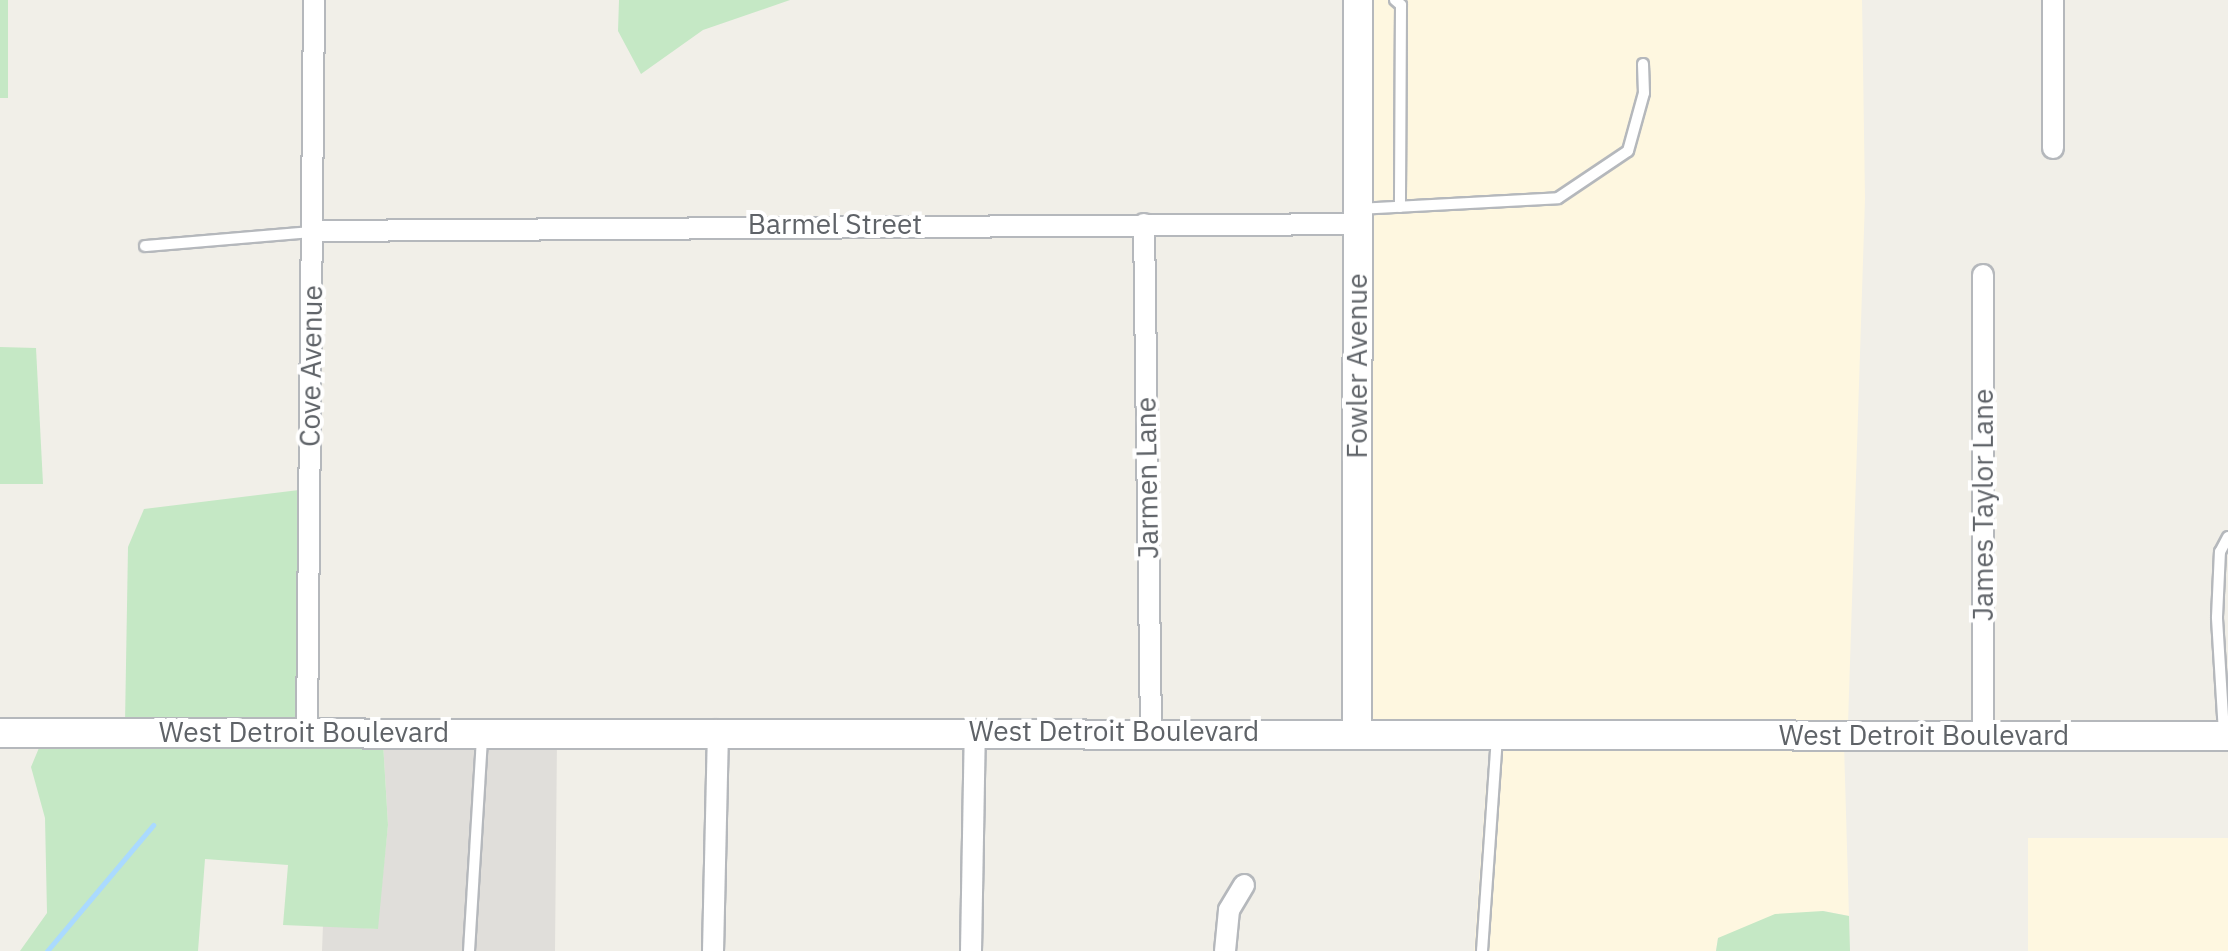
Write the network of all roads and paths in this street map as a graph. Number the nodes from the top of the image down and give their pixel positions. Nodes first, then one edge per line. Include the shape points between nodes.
1 (314, 0) edge
2 (1358, 0) edge
3 (1395, 0) edge
4 (2054, 0) edge
5 (1643, 64) dead end
6 (2053, 148) dead end
7 (1400, 207) junction
8 (1358, 217) junction
9 (1144, 224) junction
10 (312, 232) junction
11 (144, 246) dead end
12 (1983, 276) dead end
13 (2228, 537) edge
14 (718, 730) junction
15 (976, 730) junction
16 (482, 731) junction
17 (1151, 731) junction
18 (307, 732) junction
19 (1357, 732) junction
20 (0, 733) edge
21 (1496, 733) junction
22 (1983, 735) junction
23 (2226, 736) edge
24 (1244, 884) dead end
25 (470, 951) edge
26 (713, 951) edge
27 (970, 951) edge
28 (1224, 951) edge
29 (1482, 951) edge

1 - 10 street, Cove Avenue
2 - 8 street, Fowler Avenue
3 - 7 lane via 1401,5
4 - 6 street
5 - 7 lane via 1644,94 1628,151 1600,174 1558,198
7 - 8 lane
8 - 9 street, Barmel Street
8 - 19 street, Fowler Avenue
9 - 10 street, Barmel Street
9 - 17 street, Jarmen Lane
10 - 11 lane
10 - 18 street, Cove Avenue
12 - 22 street, James Taylor Lane
13 - 23 lane via 2220,552 2217,618
14 - 15 street, West Detroit Boulevard
14 - 16 street, West Detroit Boulevard
14 - 26 street
15 - 17 street, West Detroit Boulevard
15 - 27 street
16 - 18 street, West Detroit Boulevard
16 - 25 lane
17 - 19 street, West Detroit Boulevard
18 - 20 street, West Detroit Boulevard
19 - 21 street, West Detroit Boulevard
21 - 22 street, West Detroit Boulevard
21 - 29 lane
22 - 23 street, West Detroit Boulevard
24 - 28 street via 1229,910

